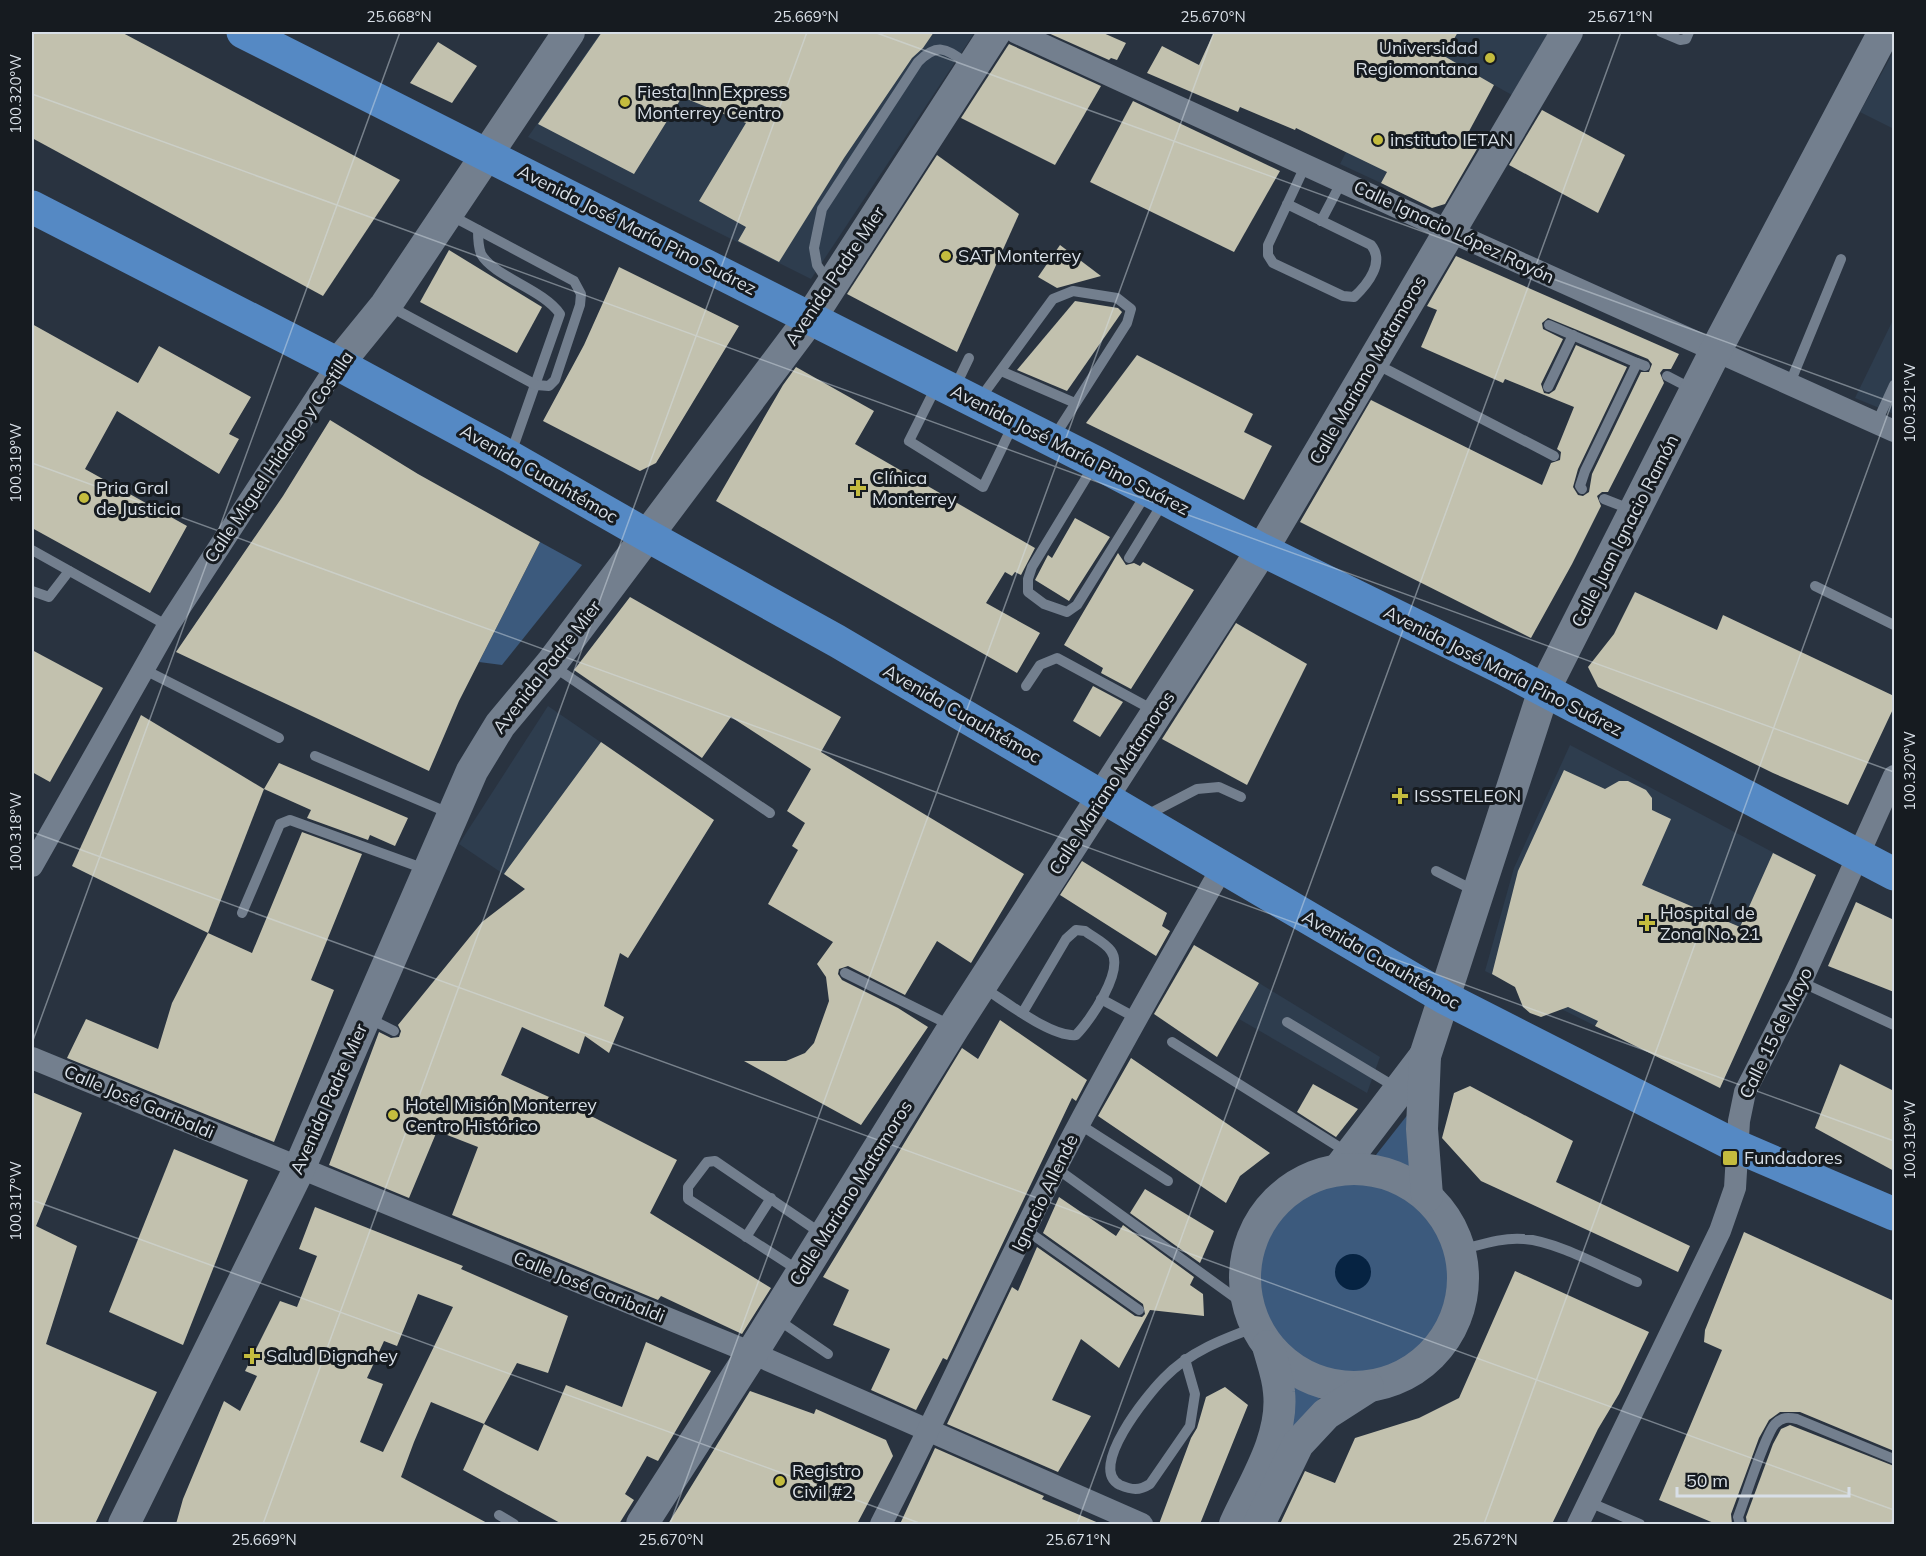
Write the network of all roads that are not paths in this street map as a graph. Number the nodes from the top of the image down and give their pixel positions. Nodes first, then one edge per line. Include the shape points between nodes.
1 (243, 32) edge
2 (569, 32) edge
3 (995, 32) edge
4 (1015, 32) edge
5 (1567, 32) edge
6 (1661, 32) edge
7 (1689, 32) edge
8 (1884, 32) edge
9 (973, 67) junction
10 (487, 153) junction
11 (1306, 164) junction
12 (1342, 181) junction
13 (1287, 204) junction
14 (32, 207) edge
15 (448, 215) junction
16 (1321, 221) junction
17 (478, 230) junction
18 (1449, 231) junction
19 (1841, 259) dead end
20 (831, 286) junction
21 (386, 304) junction
22 (811, 317) junction
23 (1549, 325) dead end
24 (1573, 335) junction
25 (1716, 351) junction
26 (969, 358) dead end
27 (1373, 362) junction
28 (338, 364) junction
29 (1001, 371) junction
30 (1667, 376) dead end
31 (1790, 383) junction
32 (536, 385) junction
33 (1894, 385) edge
34 (1548, 387) dead end
35 (1696, 391) junction
36 (957, 392) junction
37 (1076, 403) junction
38 (1015, 421) junction
39 (1886, 427) edge
40 (1052, 440) junction
41 (1554, 456) dead end
42 (510, 457) junction
43 (1095, 462) junction
44 (1573, 465) dead end
45 (1585, 471) junction
46 (1582, 489) dead end
47 (1157, 494) junction
48 (1604, 499) dead end
49 (1635, 511) junction
50 (648, 536) junction
51 (32, 550) edge
52 (1262, 550) junction
53 (1129, 558) dead end
54 (69, 571) junction
55 (1815, 586) dead end
56 (32, 591) edge
57 (1894, 625) edge
58 (168, 626) junction
59 (551, 664) junction
60 (145, 670) junction
61 (1026, 686) dead end
62 (1544, 690) junction
63 (1157, 712) junction
64 (279, 738) dead end
65 (315, 756) dead end
66 (1894, 776) edge
67 (1103, 796) junction
68 (1241, 797) dead end
69 (770, 813) dead end
70 (452, 815) junction
71 (1140, 819) junction
72 (40, 837) edge
73 (1858, 855) junction
74 (32, 866) edge
75 (1222, 868) junction
76 (429, 871) junction
77 (1436, 871) dead end
78 (1894, 874) edge
79 (1479, 893) junction
80 (242, 913) dead end
81 (845, 972) dead end
82 (1801, 982) junction
83 (981, 986) junction
84 (1445, 998) junction
85 (1101, 999) junction
86 (1023, 1012) junction
87 (365, 1017) junction
88 (1136, 1018) junction
89 (1287, 1022) dead end
90 (1894, 1025) edge
91 (954, 1027) junction
92 (394, 1031) dead end
93 (1172, 1042) dead end
94 (1425, 1056) junction
95 (32, 1058) edge
96 (1400, 1090) junction
97 (1079, 1124) junction
98 (1738, 1147) junction
99 (1345, 1162) junction
100 (1056, 1168) junction
101 (299, 1169) junction
102 (1168, 1181) dead end
103 (1427, 1196) junction
104 (771, 1198) junction
105 (1894, 1214) edge
106 (1026, 1230) junction
107 (824, 1235) junction
108 (746, 1237) junction
109 (1460, 1250) junction
110 (801, 1272) junction
111 (1637, 1282) dead end
112 (1139, 1310) dead end
113 (775, 1317) junction
114 (1257, 1326) junction
115 (752, 1353) junction
116 (828, 1354) dead end
117 (1185, 1359) junction
118 (1368, 1387) junction
119 (929, 1433) junction
120 (1894, 1459) edge
121 (1589, 1502) junction
122 (499, 1515) dead end
123 (124, 1524) edge
124 (514, 1524) edge
125 (642, 1524) edge
126 (881, 1524) edge
127 (1142, 1524) edge
128 (1235, 1524) edge
129 (1259, 1524) edge
130 (1578, 1524) edge
131 (1640, 1524) edge
132 (1740, 1524) edge

1 - 10 highway, Avenida José María Pino Suárez
2 - 10 street, Calle Miguel Hidalgo y Costilla
3 - 9 street, Avenida Padre Mier
4 - 11 street, Calle Ignacio López Rayón
5 - 18 street, Calle Mariano Matamoros
6 - 7 lane via 1680,40 1686,39
8 - 25 street, Calle Juan Ignacio Ramón
9 - 20 street, Avenida Padre Mier via 943,121
9 - 20 lane via 940,48 930,49 822,209 814,248 817,265
10 - 15 street, Calle Miguel Hidalgo y Costilla
10 - 22 highway, Avenida José María Pino Suárez
11 - 12 street, Calle Ignacio López Rayón
11 - 13 lane
12 - 16 lane
12 - 18 street, Calle Ignacio López Rayón
13 - 16 lane
13 - 16 lane via 1268,245 1273,263 1343,296 1354,297 1377,263 1377,252 1371,245
14 - 28 highway, Avenida Cuauhtémoc
15 - 17 lane
15 - 21 street, Calle Miguel Hidalgo y Costilla
17 - 32 lane via 482,255 548,301 560,314
17 - 32 lane via 574,281 581,294 555,380 549,386
18 - 25 street, Calle Ignacio López Rayón
18 - 27 street, Calle Mariano Matamoros
19 - 31 lane
20 - 22 street, Avenida Padre Mier
21 - 28 street, Calle Miguel Hidalgo y Costilla
21 - 32 lane
22 - 36 highway, Avenida José María Pino Suárez
22 - 50 street, Avenida Padre Mier
23 - 24 lane
24 - 34 lane
24 - 45 lane via 1641,364
25 - 31 street, Calle Ignacio López Rayón
25 - 35 street, Calle Juan Ignacio Ramón
26 - 36 lane
27 - 41 lane
27 - 52 street, Calle Mariano Matamoros
28 - 42 highway, Avenida Cuauhtémoc
28 - 58 street, Calle Miguel Hidalgo y Costilla
29 - 36 lane
29 - 37 lane
29 - 37 lane via 1053,299 1073,291 1116,298 1131,309 1127,323
30 - 35 lane
31 - 39 street, Calle Ignacio López Rayón
32 - 42 lane
33 - 39 lane
35 - 49 street, Calle Juan Ignacio Ramón
36 - 38 highway, Avenida José María Pino Suárez
36 - 38 lane via 909,441 983,487
37 - 40 lane
38 - 40 highway, Avenida José María Pino Suárez
40 - 43 highway, Avenida José María Pino Suárez
42 - 50 highway, Avenida Cuauhtémoc
43 - 47 highway, Avenida José María Pino Suárez
43 - 47 lane via 1028,579 1028,592 1050,607 1067,612 1077,605
44 - 45 lane
45 - 46 lane
47 - 52 highway, Avenida José María Pino Suárez
47 - 53 lane
48 - 49 lane
49 - 62 street, Calle Juan Ignacio Ramón
50 - 59 street, Avenida Padre Mier
50 - 67 highway, Avenida Cuauhtémoc
51 - 54 lane
52 - 62 highway, Avenida José María Pino Suárez
52 - 63 street, Calle Mariano Matamoros
54 - 56 lane via 49,597
54 - 58 lane
55 - 57 lane
58 - 60 street, Calle Miguel Hidalgo y Costilla
59 - 69 lane
59 - 70 street, Avenida Padre Mier via 500,725 472,771
60 - 64 lane
60 - 72 street, Calle Miguel Hidalgo y Costilla
61 - 63 lane via 1046,661 1070,657
62 - 73 highway, Avenida José María Pino Suárez
62 - 79 street, Calle Juan Ignacio Ramón
63 - 67 street, Calle Mariano Matamoros
65 - 70 lane
66 - 73 street, Calle 15 de Mayo
67 - 71 highway, Avenida Cuauhtémoc
67 - 83 street, Calle Mariano Matamoros
68 - 71 lane via 1219,787 1197,789
70 - 76 street, Avenida Padre Mier
71 - 75 highway, Avenida Cuauhtémoc
72 - 74 street, Calle Miguel Hidalgo y Costilla
73 - 78 highway, Avenida José María Pino Suárez
73 - 82 street, Calle 15 de Mayo
75 - 84 highway, Avenida Cuauhtémoc
75 - 88 street, Ignacio Allende
76 - 80 lane via 290,820 280,824
76 - 87 street, Avenida Padre Mier
77 - 79 lane
79 - 84 street, Calle Juan Ignacio Ramón
81 - 91 lane
82 - 90 lane
82 - 98 street, Calle 15 de Mayo via 1745,1092
83 - 86 lane
83 - 91 street, Calle Mariano Matamoros
84 - 94 street, Calle Juan Ignacio Ramón
84 - 98 highway, Avenida Cuauhtémoc
85 - 86 lane via 1076,1035 1056,1032
85 - 86 lane via 1116,969 1115,959 1111,950 1094,937 1076,930 1066,939
85 - 88 lane
87 - 92 lane
87 - 101 street, Avenida Padre Mier
88 - 97 street, Ignacio Allende
89 - 96 lane
91 - 107 street, Calle Mariano Matamoros
93 - 99 lane
94 - 96 street, Calle Juan Ignacio Ramón
94 - 103 street, Calle Juan Ignacio Ramón via 1422,1129
95 - 101 street, Calle José Garibaldi
96 - 99 street, Calle Juan Ignacio Ramón
97 - 100 street, Ignacio Allende
97 - 102 lane
98 - 105 highway, Avenida Cuauhtémoc
98 - 121 street, Calle 15 de Mayo via 1735,1188 1720,1231
99 - 103 street via 1401,1179
99 - 114 street via 1290,1189 1270,1208 1256,1231 1247,1258 1245,1285
100 - 106 street, Ignacio Allende
100 - 114 lane
101 - 115 street, Calle José Garibaldi
101 - 123 street, Avenida Padre Mier
103 - 109 street via 1447,1221
104 - 107 lane
104 - 108 lane
104 - 108 lane via 715,1161 707,1162 697,1173 688,1188 688,1199
106 - 112 lane
106 - 119 street, Ignacio Allende
107 - 110 street, Calle Mariano Matamoros
108 - 110 lane
109 - 111 lane via 1494,1241 1543,1242
109 - 118 street via 1460,1303 1451,1328 1417,1368
110 - 113 street, Calle Mariano Matamoros
113 - 115 street, Calle Mariano Matamoros
113 - 116 lane
114 - 117 lane
114 - 118 street via 1288,1366 1313,1380 1340,1387
114 - 128 street via 1279,1389 1279,1418
115 - 119 street, Calle José Garibaldi
115 - 125 street, Calle Mariano Matamoros
117 - 117 lane via 1163,1379 1115,1445 1108,1474 1113,1481 1141,1490 1150,1484 1190,1426 1195,1394
118 - 129 street via 1326,1414 1298,1444
119 - 126 street, Ignacio Allende
119 - 127 street, Calle José Garibaldi
120 - 132 lane via 1797,1419 1782,1419 1774,1425 1738,1517
121 - 130 street, Calle 15 de Mayo
121 - 131 lane
122 - 124 lane

